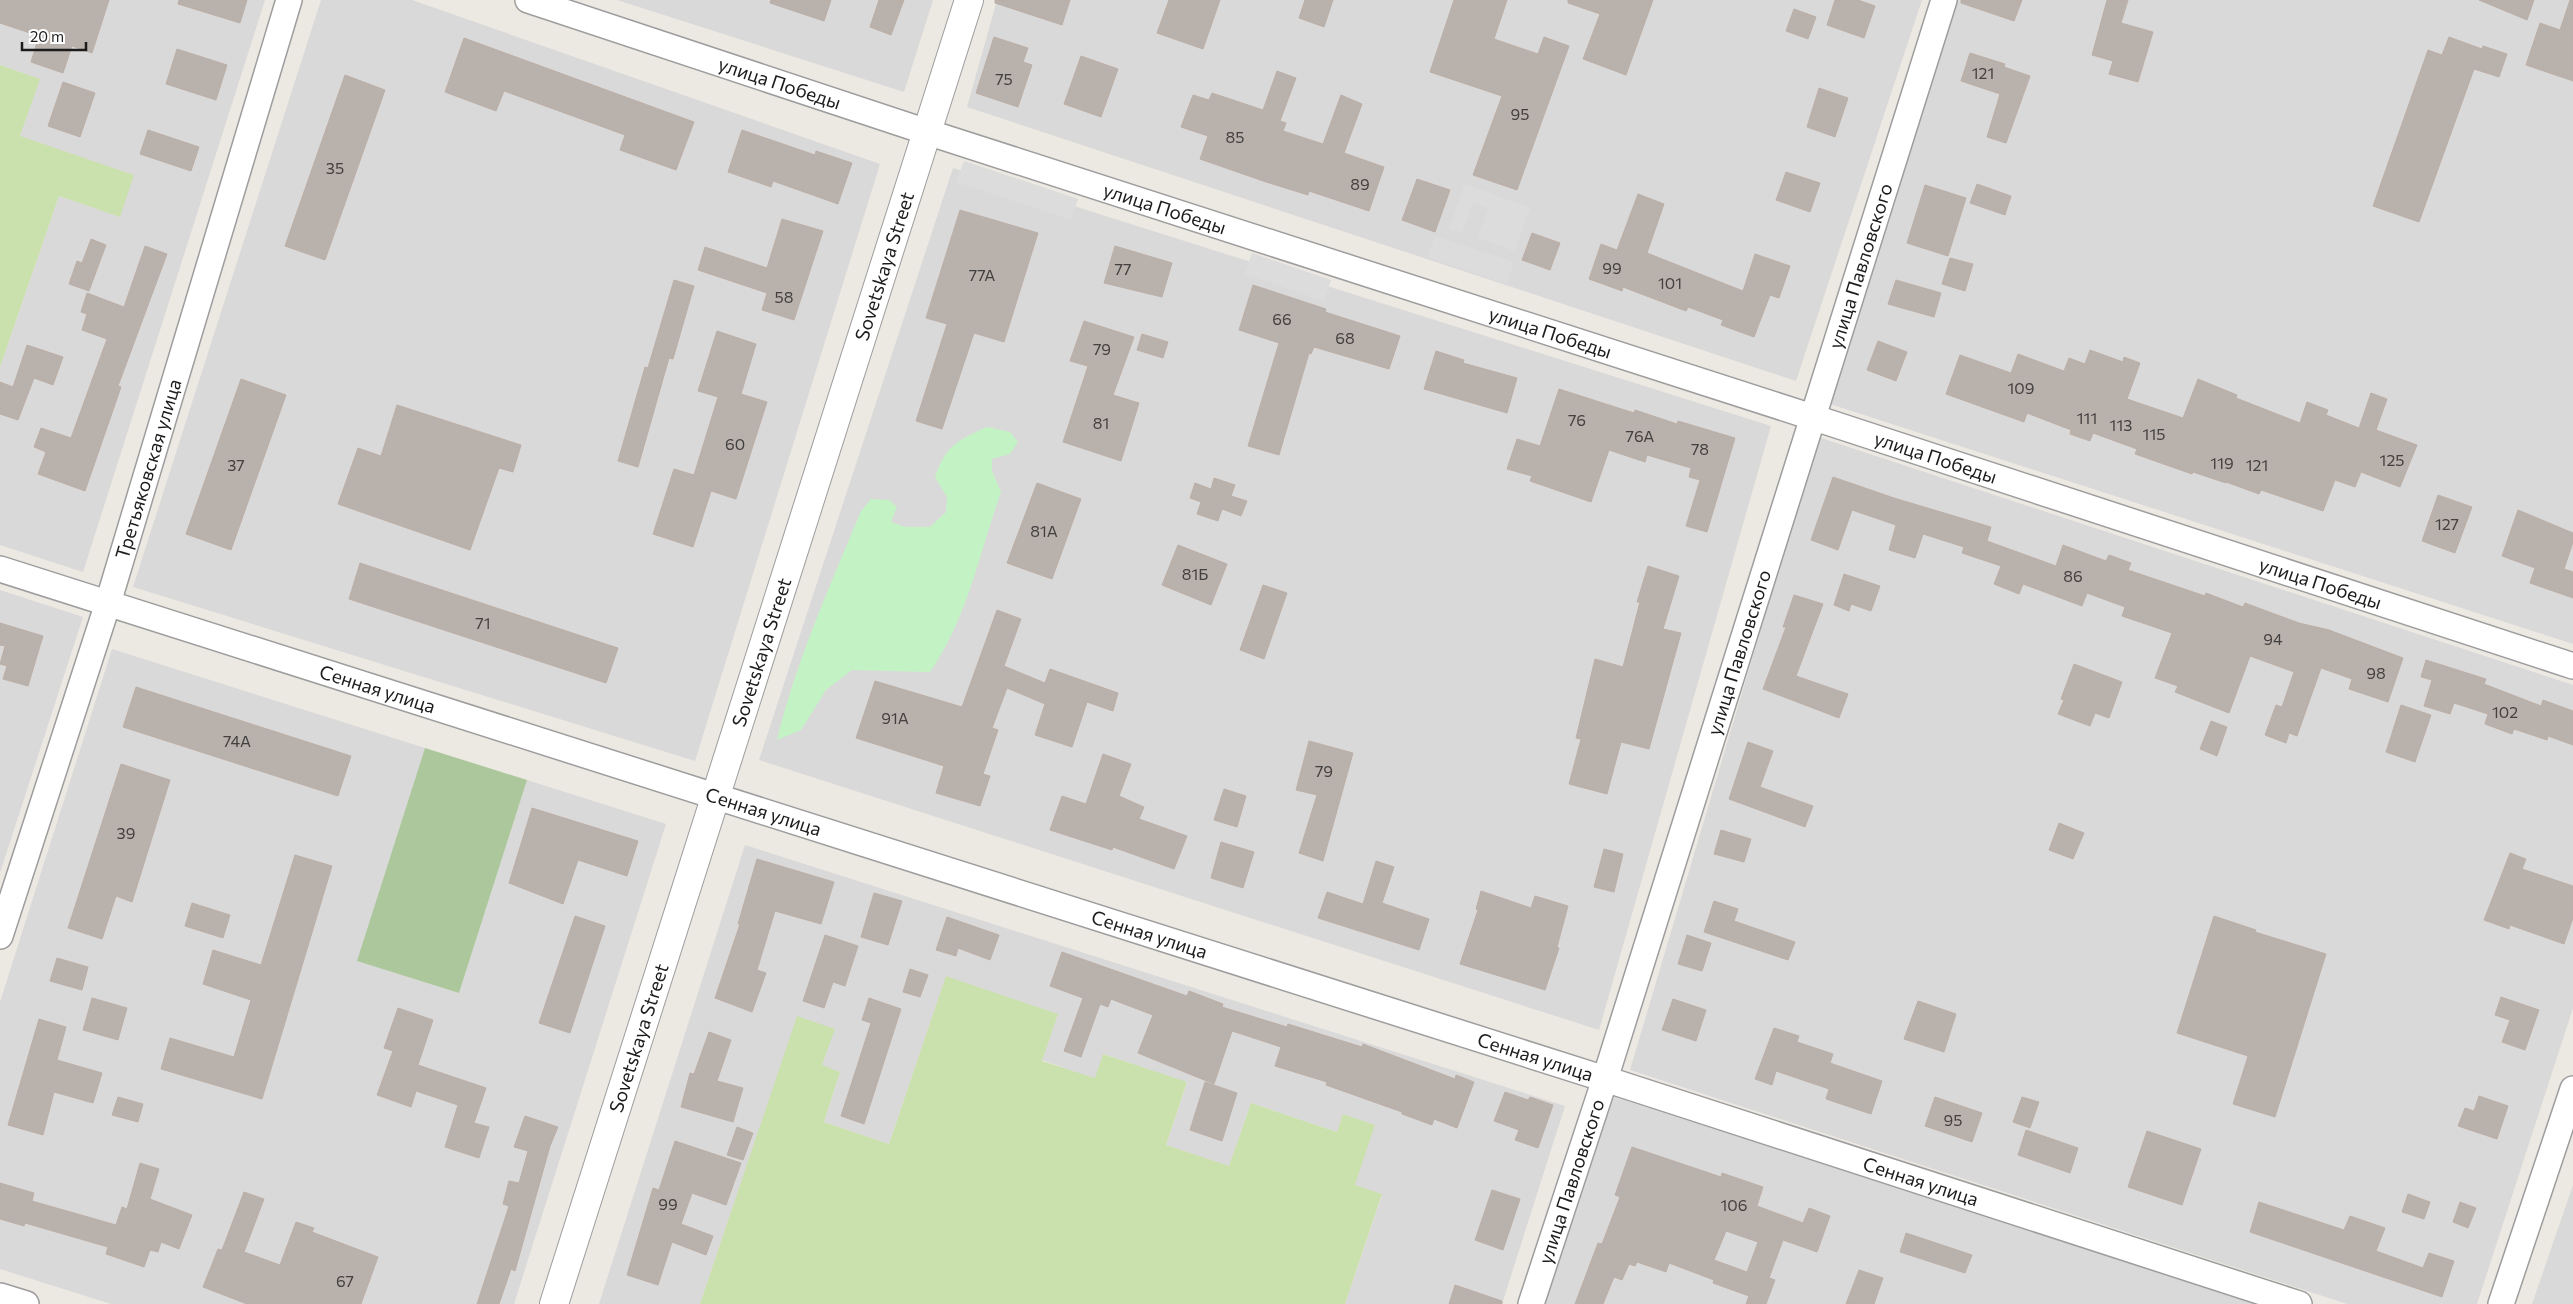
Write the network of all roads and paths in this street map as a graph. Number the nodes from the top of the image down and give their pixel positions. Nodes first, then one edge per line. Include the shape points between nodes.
1 (289, 0) edge
2 (528, 0) edge
3 (969, 0) edge
4 (1944, 0) edge
5 (927, 132) junction
6 (1812, 417) junction
7 (0, 569) edge
8 (108, 603) junction
9 (2573, 666) edge
10 (716, 798) junction
11 (0, 936) edge
12 (1605, 1079) junction
13 (2573, 1089) edge
14 (0, 1296) edge
15 (26, 1304) edge
16 (554, 1304) edge
17 (1532, 1304) edge
18 (2299, 1304) edge
19 (2501, 1304) edge

1 - 8 street, Третьяковская улица
2 - 5 street, улица Победы
3 - 5 street, Sovetskaya Street
4 - 6 street, улица Павловского
5 - 6 street, улица Победы
5 - 10 street, Sovetskaya Street
6 - 9 street, улица Победы
6 - 12 street, улица Павловского
7 - 8 street, Сенная улица
8 - 10 street, Сенная улица
8 - 11 street, Третьяковская улица
10 - 12 street, Сенная улица
10 - 16 street, Sovetskaya Street
12 - 17 street, улица Павловского
12 - 18 street, Сенная улица
13 - 19 street
14 - 15 street

